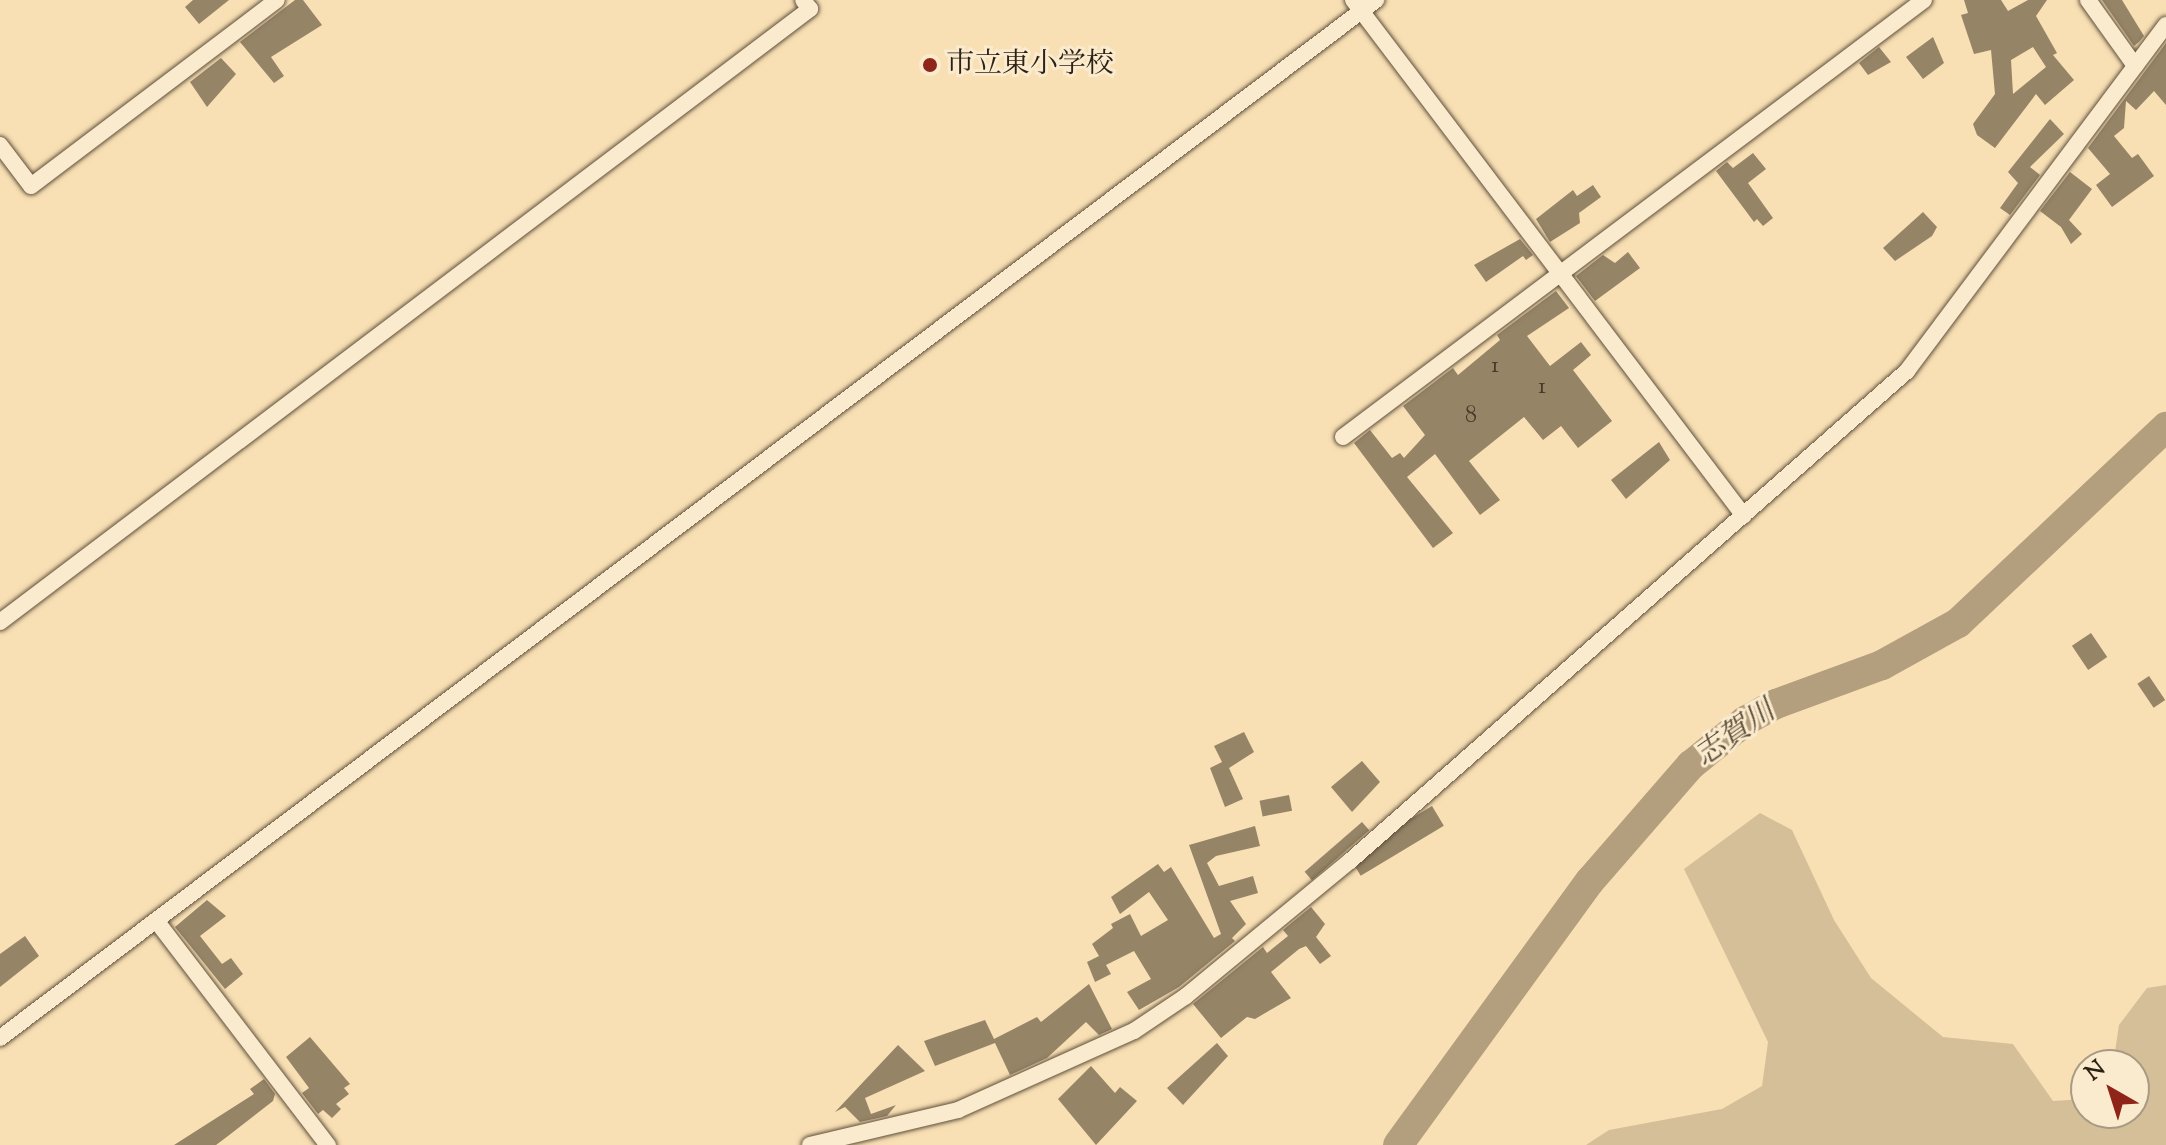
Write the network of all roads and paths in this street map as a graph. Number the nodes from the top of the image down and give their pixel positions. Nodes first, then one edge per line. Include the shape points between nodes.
1 (277, 0) edge
2 (803, 0) edge
3 (1376, 0) edge
4 (1924, 0) edge
5 (2088, 0) edge
6 (1357, 6) edge
7 (2166, 25) edge
8 (2135, 66) junction
9 (0, 145) edge
10 (1560, 273) junction
11 (1343, 437) dead end
12 (1744, 516) junction
13 (0, 622) edge
14 (158, 923) junction
15 (0, 1038) edge
16 (328, 1145) edge
17 (810, 1145) edge

1 - 9 street via 31,186
2 - 13 street via 810,9
3 - 6 street
4 - 10 street
5 - 8 street
6 - 10 street
6 - 14 street
7 - 8 street
8 - 12 street via 1907,371
10 - 11 street
10 - 12 street
12 - 17 street via 1350,861 1147,1022 958,1110
14 - 15 street
14 - 16 street

